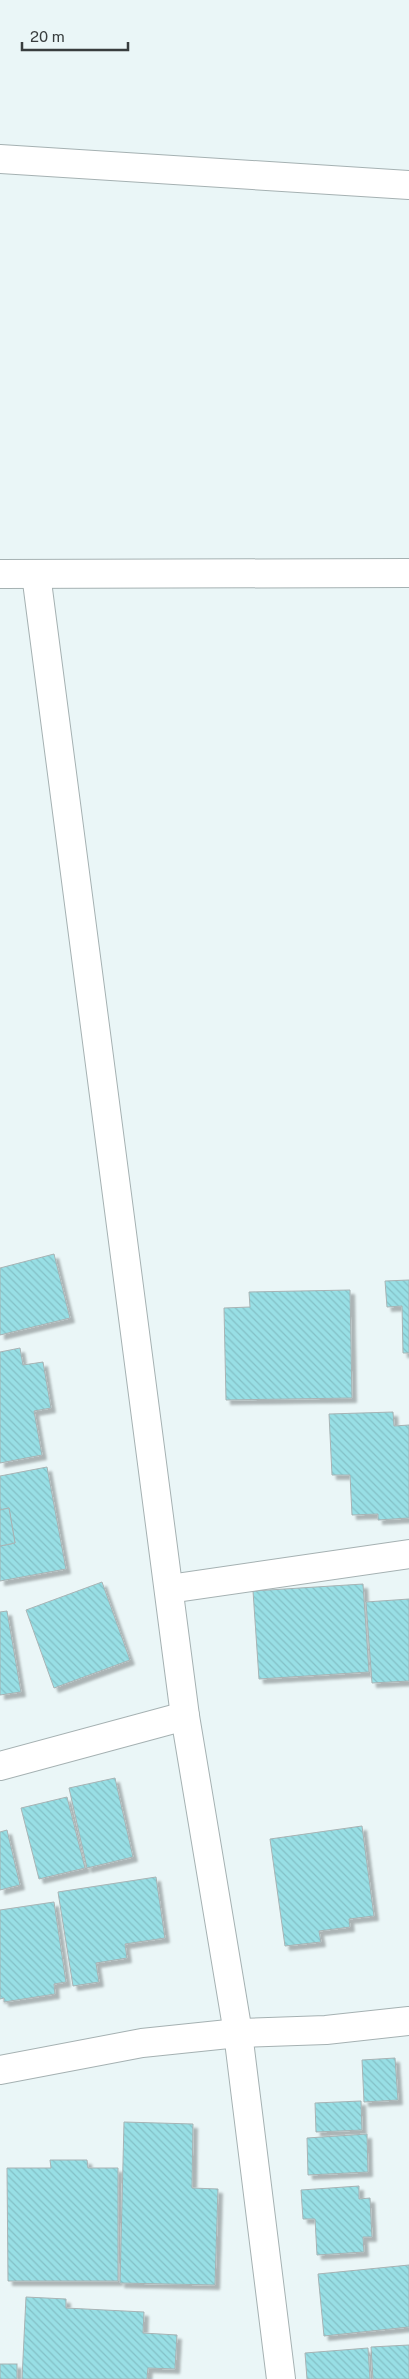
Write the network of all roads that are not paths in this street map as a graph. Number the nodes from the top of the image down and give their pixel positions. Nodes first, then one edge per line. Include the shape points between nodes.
1 (0, 159) edge
2 (409, 185) edge
3 (409, 573) edge
4 (0, 574) edge
5 (36, 574) junction
6 (409, 1554) edge
7 (169, 1589) junction
8 (185, 1716) junction
9 (0, 1766) edge
10 (409, 2020) edge
11 (238, 2033) junction
12 (0, 2070) edge
13 (280, 2379) edge

1 - 2 street
3 - 5 street
4 - 5 street
5 - 7 street
6 - 7 street
7 - 8 street
8 - 9 street
8 - 11 street
10 - 11 street via 326,2030
11 - 12 street via 142,2043
11 - 13 street

